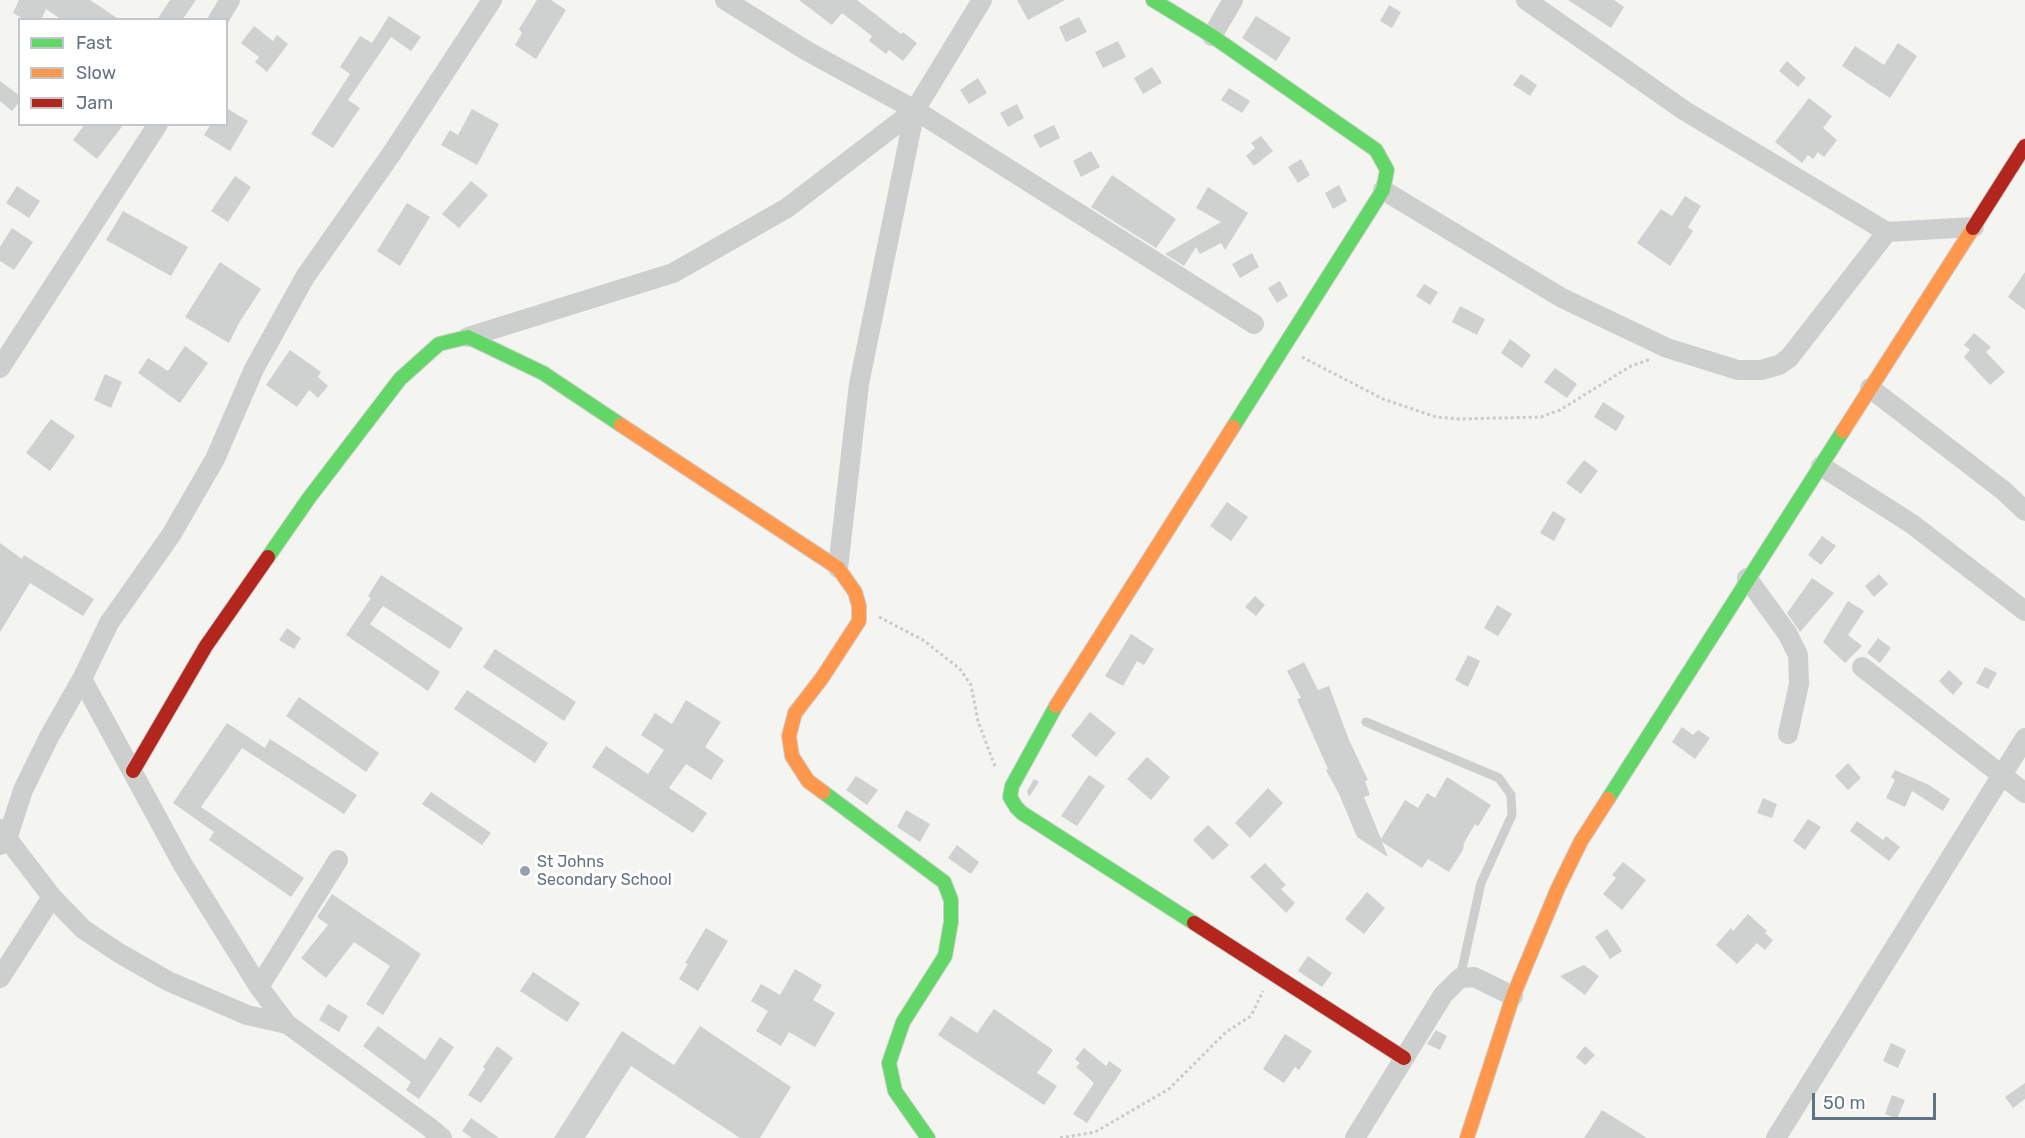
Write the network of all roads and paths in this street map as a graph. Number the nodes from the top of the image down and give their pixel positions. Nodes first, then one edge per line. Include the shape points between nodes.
1 (230, 0) edge
2 (492, 0) edge
3 (725, 0) edge
4 (982, 0) edge
5 (1153, 0) edge
6 (1233, 0) edge
7 (1526, 0) edge
8 (219, 18) edge
9 (1212, 36) junction
10 (915, 110) junction
11 (157, 126) edge
12 (2025, 146) edge
13 (1383, 190) junction
14 (1974, 227) junction
15 (1887, 232) junction
16 (1254, 324) dead end
17 (468, 337) junction
18 (1284, 348) junction
19 (1668, 348) junction
20 (0, 368) edge
21 (1869, 388) junction
22 (1821, 466) junction
23 (2025, 511) edge
24 (838, 568) junction
25 (1747, 578) junction
26 (859, 606) junction
27 (2025, 610) edge
28 (1862, 667) dead end
29 (82, 679) junction
30 (1366, 722) dead end
31 (1788, 734) dead end
32 (2025, 738) edge
33 (132, 771) junction
34 (2001, 774) junction
35 (2025, 793) edge
36 (1010, 797) junction
37 (3, 837) edge
38 (338, 860) dead end
39 (52, 897) junction
40 (1270, 974) junction
41 (0, 978) edge
42 (1460, 978) junction
43 (259, 987) junction
44 (1513, 996) junction
45 (287, 1024) junction
46 (1404, 1059) junction
47 (441, 1138) edge
48 (928, 1138) edge
49 (1060, 1138) edge
50 (1355, 1138) edge
51 (1467, 1138) edge
52 (1776, 1138) edge

1 - 8 street
2 - 29 street via 392,153 305,276 254,369 215,459 171,534 109,623
3 - 10 street via 807,51
4 - 10 street
5 - 9 street
6 - 9 street
7 - 15 street via 1685,111
9 - 13 street via 1376,150 1387,170
10 - 16 street
10 - 17 street via 787,208 673,273
10 - 24 street via 859,384
11 - 20 street
12 - 14 street
13 - 18 street
13 - 19 street via 1562,298
14 - 15 street
14 - 21 street
15 - 19 street via 1789,358 1779,365 1738,370
17 - 24 street via 543,373
17 - 33 street via 439,344 386,397 309,498 206,646
18 - 19 path via 1383,399 1436,417 1459,419 1541,417
18 - 36 street via 1067,686 1012,786
21 - 22 street
21 - 23 street
22 - 25 street
22 - 27 street via 1912,524
24 - 26 street via 855,592
25 - 31 street via 1798,655 1799,684
25 - 44 street via 1581,841
26 - 36 path via 923,640 960,669 971,686 978,721
26 - 48 street via 859,621 795,713 789,736 792,756 808,782 944,882 951,900 945,956 903,1022 889,1063 895,1091
28 - 34 street
29 - 33 street
29 - 37 street via 23,790
30 - 42 lane via 1499,778 1511,795 1512,815 1481,883
32 - 34 street
33 - 43 street via 183,865
34 - 35 street
34 - 52 street
36 - 40 street via 1022,813
37 - 39 street
38 - 43 street
39 - 41 street
39 - 45 street via 83,929 168,981 247,1015
40 - 46 street
40 - 49 path via 1251,1016 1226,1032 1169,1089 1095,1132
42 - 44 street via 1474,977
42 - 46 street via 1443,995
43 - 45 street
44 - 51 street
45 - 47 street
46 - 50 street

